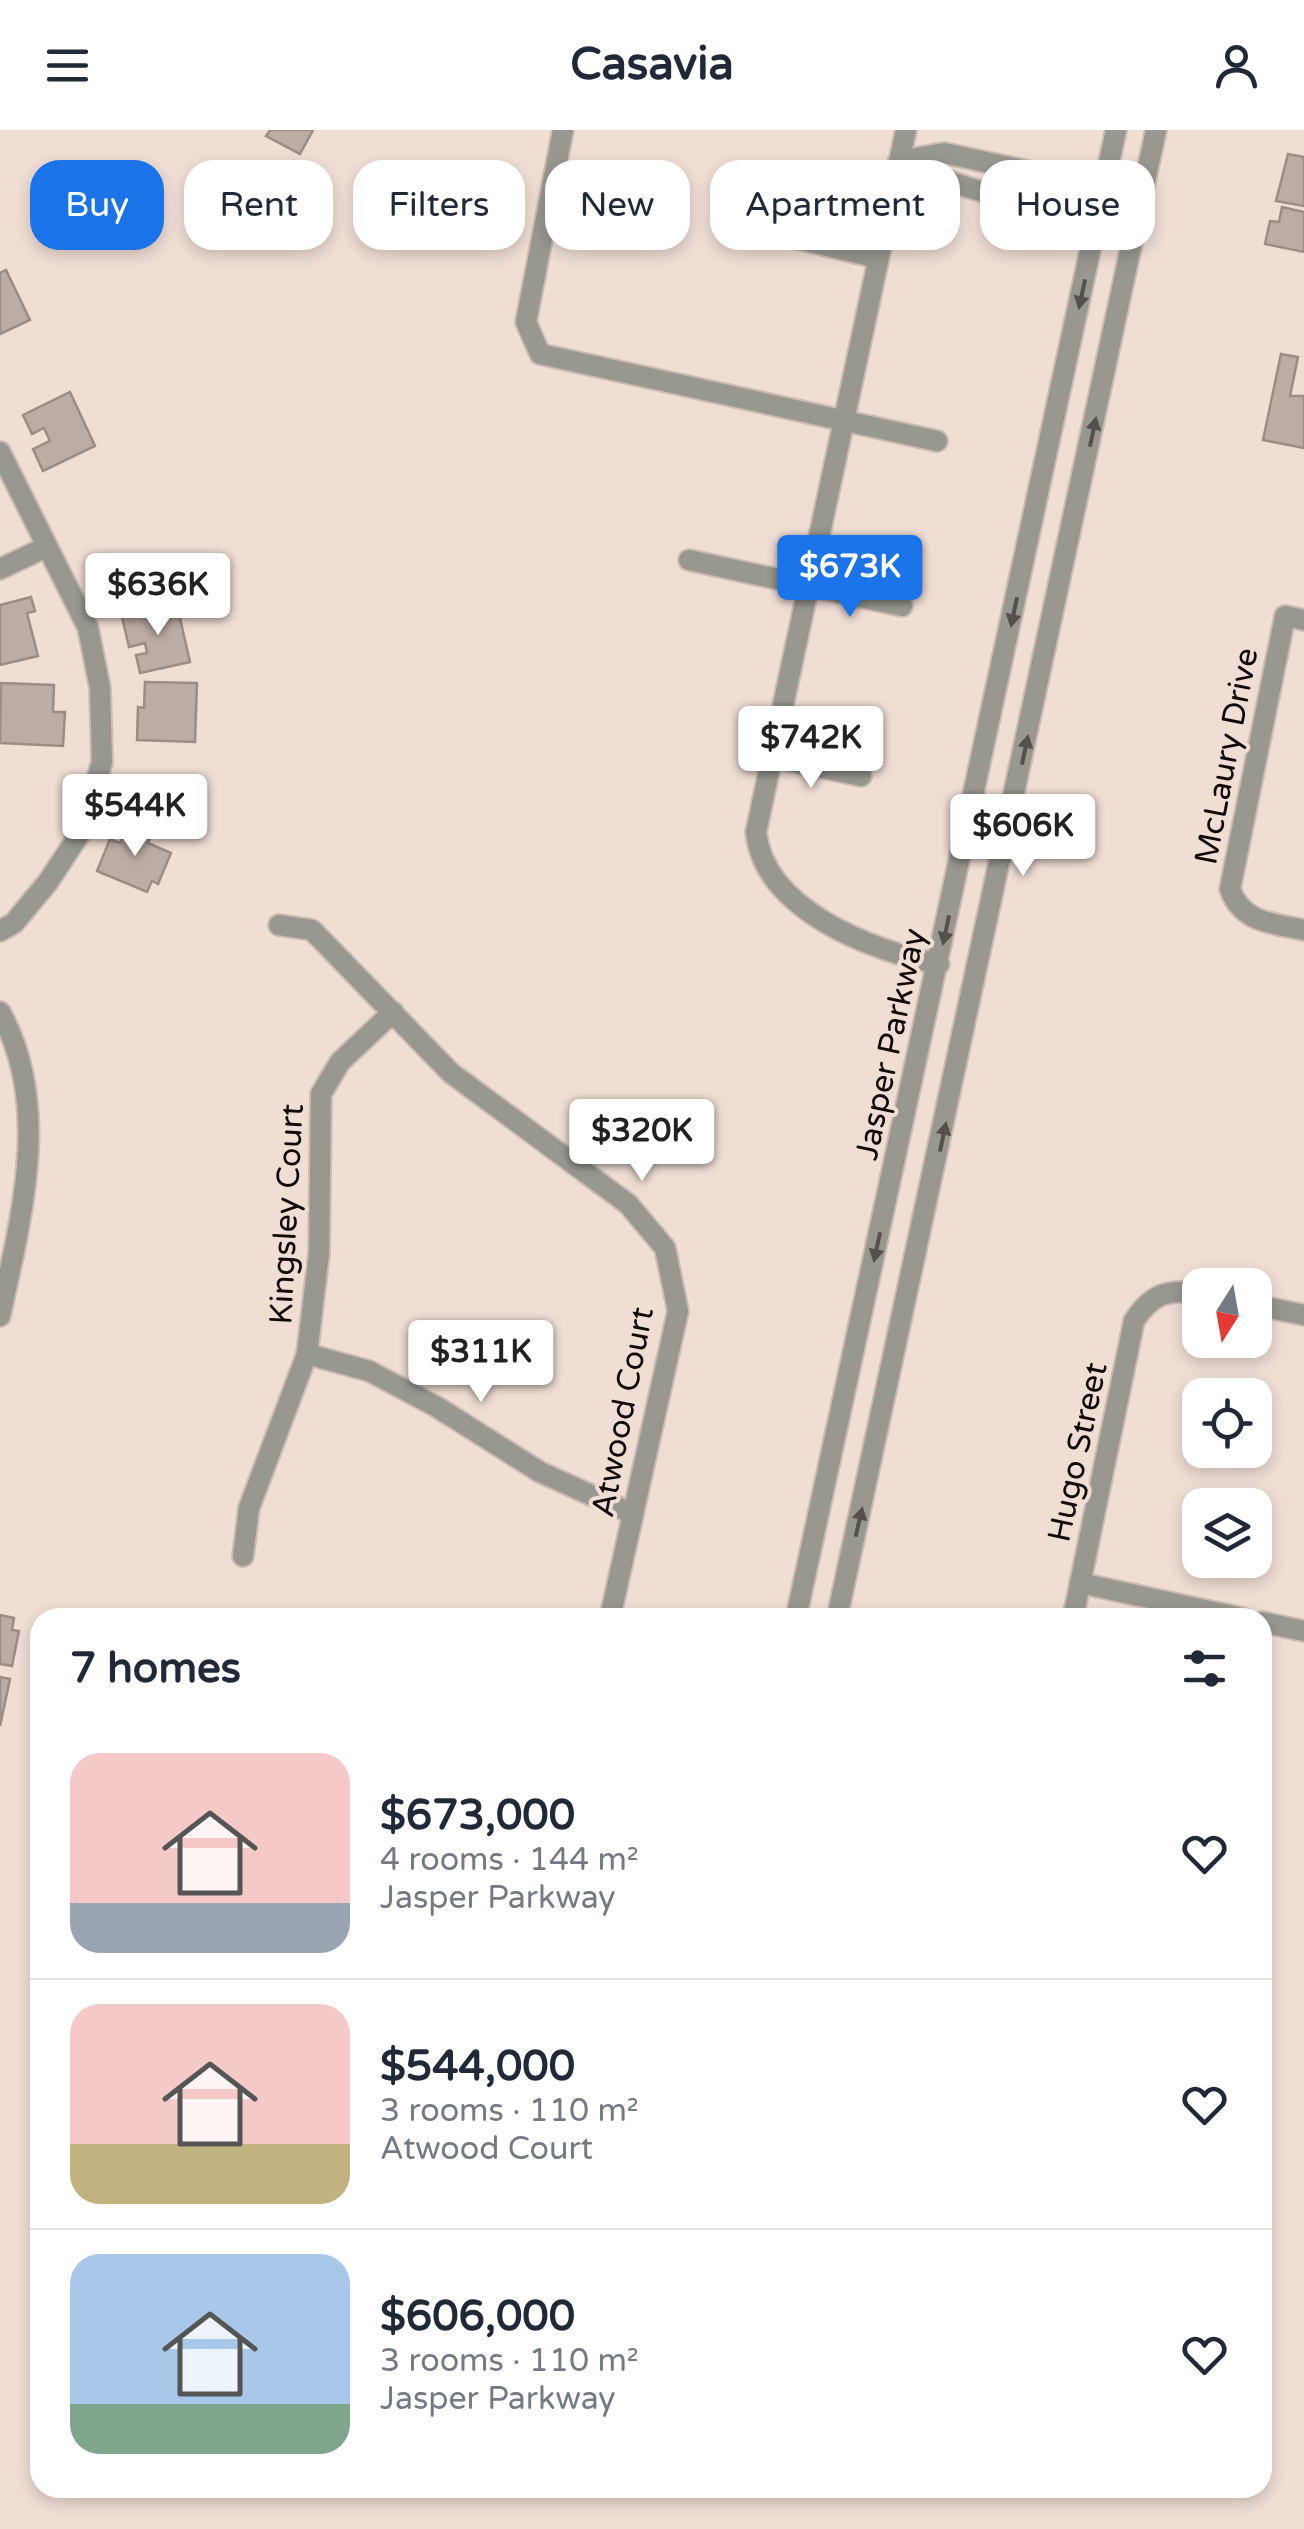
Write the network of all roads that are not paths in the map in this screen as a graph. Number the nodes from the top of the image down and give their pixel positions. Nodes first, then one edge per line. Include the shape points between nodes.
1 (563, 130) edge
2 (906, 130) edge
3 (1116, 130) edge
4 (1156, 130) edge
5 (899, 160) edge
6 (1110, 160) edge
7 (1150, 160) edge
8 (844, 250) edge
9 (880, 250) edge
10 (1091, 250) edge
11 (1131, 250) edge
12 (878, 258) junction
13 (843, 420) junction
14 (936, 441) dead end
15 (0, 452) edge
16 (44, 548) junction
17 (689, 560) dead end
18 (0, 570) edge
19 (808, 584) junction
20 (902, 606) dead end
21 (1294, 618) edge
22 (772, 757) junction
23 (860, 776) dead end
24 (278, 925) dead end
25 (1304, 930) edge
26 (0, 931) edge
27 (938, 964) junction
28 (0, 1012) edge
29 (393, 1012) junction
30 (1182, 1293) edge
31 (1272, 1308) edge
32 (1304, 1315) edge
33 (0, 1316) edge
34 (307, 1354) junction
35 (633, 1514) junction
36 (243, 1556) dead end
37 (1080, 1583) junction
38 (612, 1608) edge
39 (798, 1608) edge
40 (839, 1608) edge
41 (1076, 1608) edge
42 (1196, 1608) edge
43 (1272, 1624) edge
44 (1304, 1631) edge

1 - 13 street via 526,322 540,354
2 - 5 street
3 - 6 street, Jasper Parkway
4 - 7 street
8 - 12 street
9 - 12 street
10 -> 27 street, Jasper Parkway
40 -> 11 street
12 - 13 street
13 - 14 street
13 - 19 street
15 - 16 street
16 - 18 street
16 - 26 street via 88,628 100,688 102,762 81,832 48,882
17 - 19 street
19 - 20 street
19 - 22 street
21 - 25 street, McLaury Drive via 1230,889 1236,907 1252,919
22 - 23 street
22 - 27 street via 756,832 758,854 778,886 859,942
24 - 29 street, Atwood Court via 312,930
27 -> 39 street, Jasper Parkway
28 - 33 street via 12,1034 28,1114 27,1191
29 - 34 street, Kingsley Court via 340,1062 321,1094 319,1253
29 - 35 street, Atwood Court via 452,1073 628,1204 665,1248 678,1311
30 - 37 street, Hugo Street via 1146,1301 1134,1321
31 - 32 street
34 - 35 street via 369,1372 540,1472
34 - 36 street, Kingsley Court via 248,1508
35 - 38 street, Atwood Court
37 - 41 street, Hugo Street
37 - 42 street
43 - 44 street

